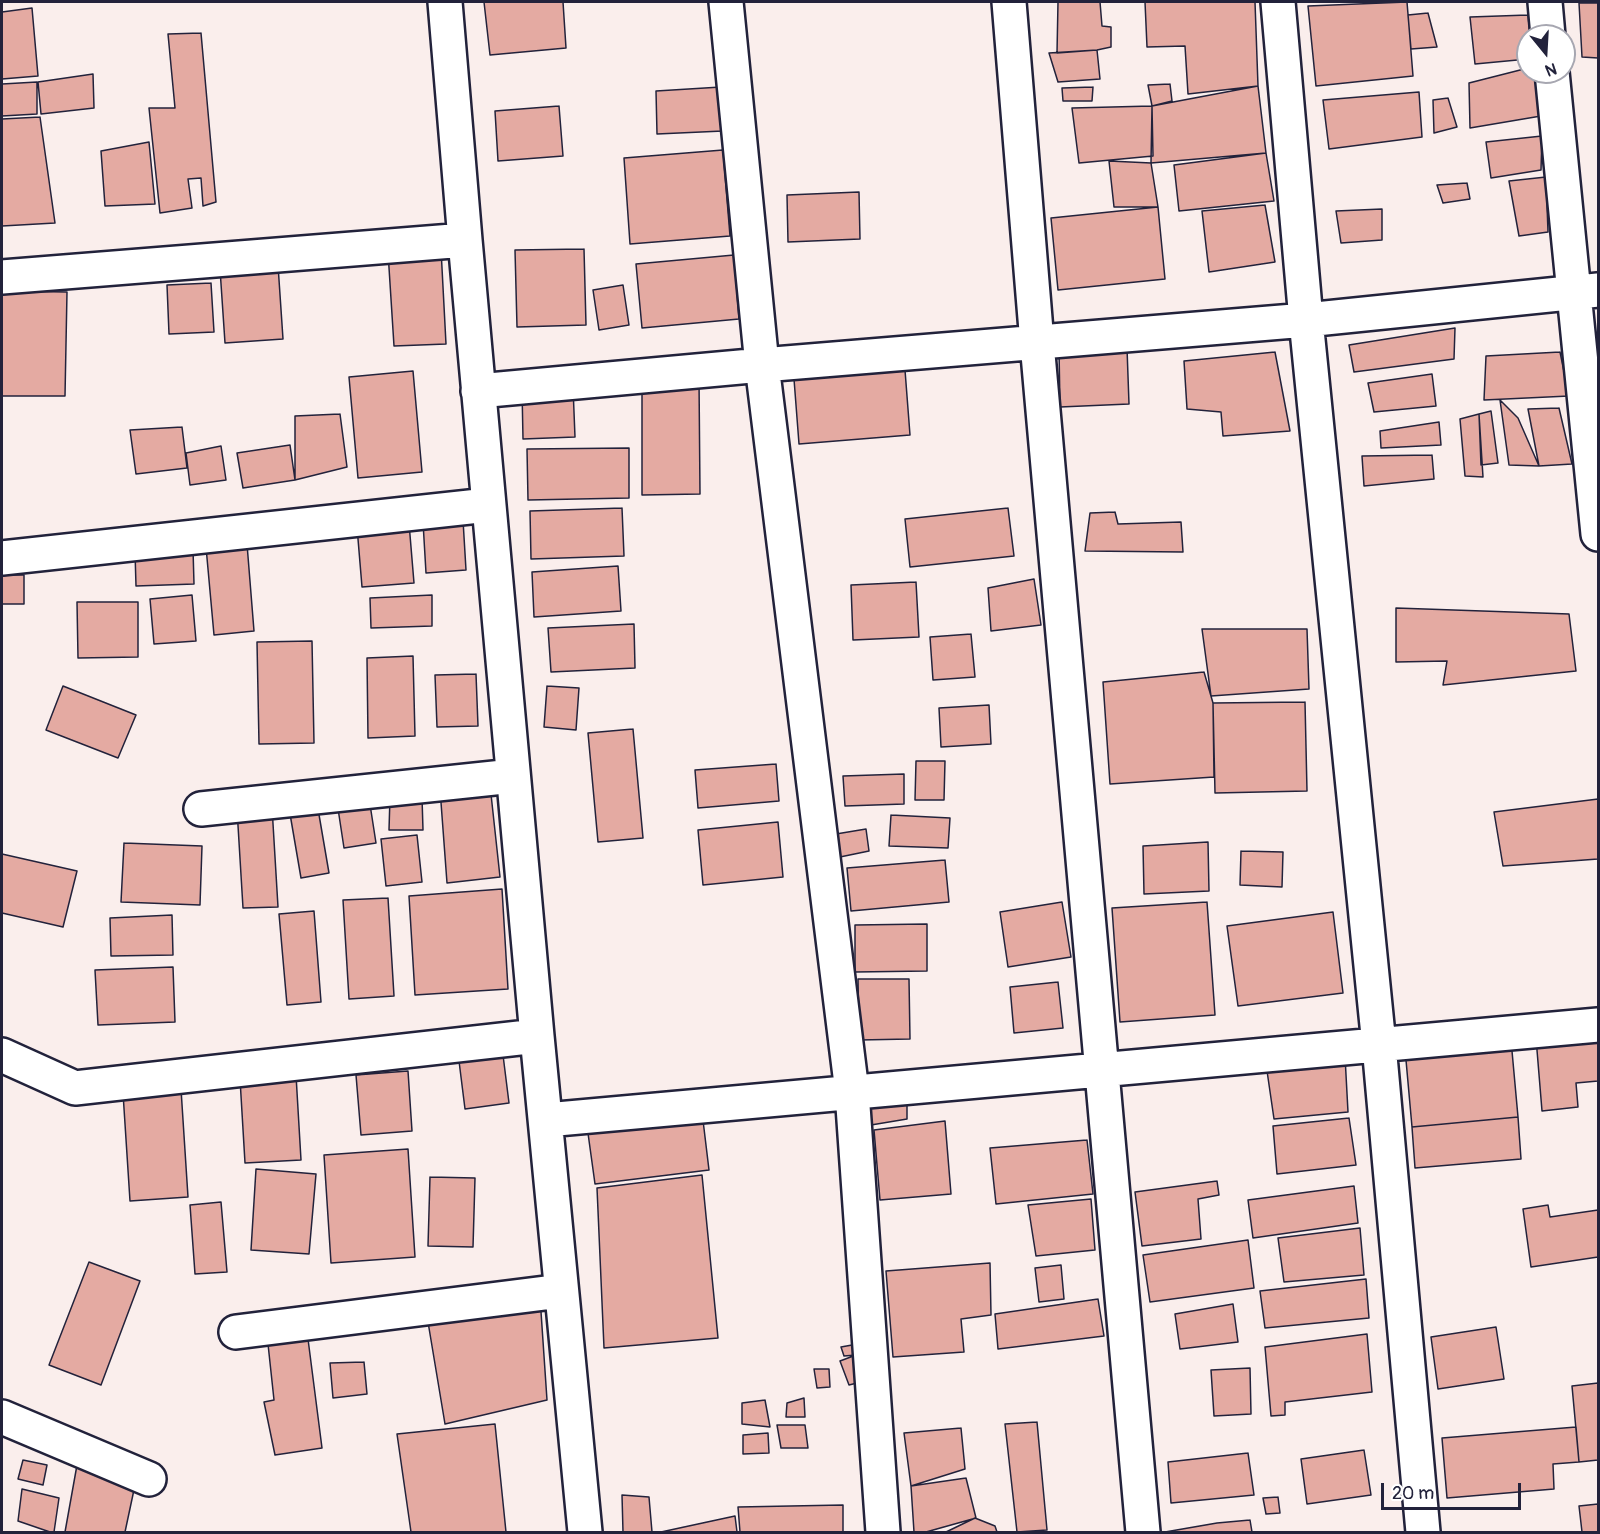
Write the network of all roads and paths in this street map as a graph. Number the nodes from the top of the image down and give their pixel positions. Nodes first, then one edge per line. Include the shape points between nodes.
1 (445, 2) edge
2 (726, 2) edge
3 (1009, 2) edge
4 (1278, 2) edge
5 (1545, 2) edge
6 (1547, 24) edge
7 (1554, 84) edge
8 (465, 240) junction
9 (2, 277) edge
10 (1586, 292) edge
11 (1306, 320) junction
12 (1037, 343) junction
13 (762, 365) junction
14 (478, 391) junction
15 (488, 505) junction
16 (1599, 534) edge
17 (2, 558) edge
18 (513, 776) junction
19 (201, 809) dead end
20 (1599, 1025) edge
21 (537, 1036) junction
22 (1379, 1045) junction
23 (2, 1055) edge
24 (1101, 1070) junction
25 (852, 1092) junction
26 (546, 1120) junction
27 (561, 1291) junction
28 (236, 1332) dead end
29 (2, 1417) edge
30 (149, 1479) dead end
31 (585, 1533) edge
32 (884, 1533) edge
33 (1143, 1533) edge
34 (1423, 1533) edge

1 - 8 street
2 - 13 street
3 - 12 street
4 - 11 street
5 - 6 street
7 - 10 street
8 - 9 street
8 - 14 street
10 - 11 street
10 - 16 street
11 - 12 street
11 - 22 street
12 - 13 street
12 - 24 street
13 - 14 street
13 - 25 street
14 - 15 street
15 - 17 street
15 - 18 street
18 - 19 street
18 - 21 street
20 - 22 street
21 - 23 street via 75,1088
21 - 26 street
22 - 24 street
22 - 34 street
24 - 25 street
24 - 33 street
25 - 26 street
25 - 32 street
26 - 27 street
27 - 28 street
27 - 31 street
29 - 30 street

